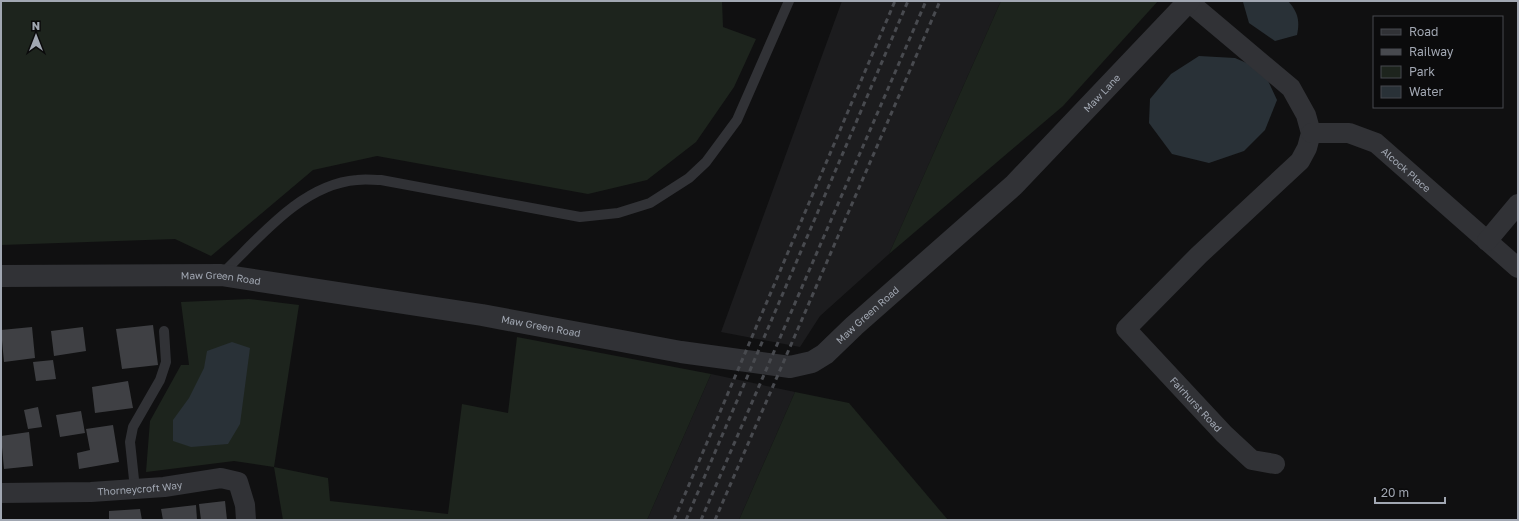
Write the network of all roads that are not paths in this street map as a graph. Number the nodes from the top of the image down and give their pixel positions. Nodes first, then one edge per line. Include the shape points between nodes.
1 (789, 1) edge
2 (1189, 2) edge
3 (1310, 133) junction
4 (1014, 185) joint
5 (1518, 204) edge
6 (1487, 241) junction
7 (1518, 268) edge
8 (221, 275) junction
9 (1, 276) edge
10 (164, 331) dead end
11 (1274, 464) dead end
12 (135, 489) junction
13 (1, 493) edge
14 (246, 520) edge

1 - 8 lane via 737,120 706,162 689,178 650,203 618,213 580,217 381,180 356,180 334,185 298,202
2 - 3 street via 1291,88 1306,115
2 - 4 street, Maw Lane
3 - 6 street, Alcock Place via 1349,133 1376,143
3 - 11 street, Fairhurst Road via 1308,148 1300,161 1198,255 1126,329 1224,434 1252,460
4 - 8 street, Maw Green Road via 824,354 812,362 790,367 681,352 474,314
5 - 6 street
6 - 7 street, Alcock Place
8 - 9 street, Maw Green Road
10 - 12 lane via 166,362 160,380 134,427 130,442
12 - 13 street, Thorneycroft Way via 69,493
12 - 14 street, Thorneycroft Way via 164,488 222,478 238,482

